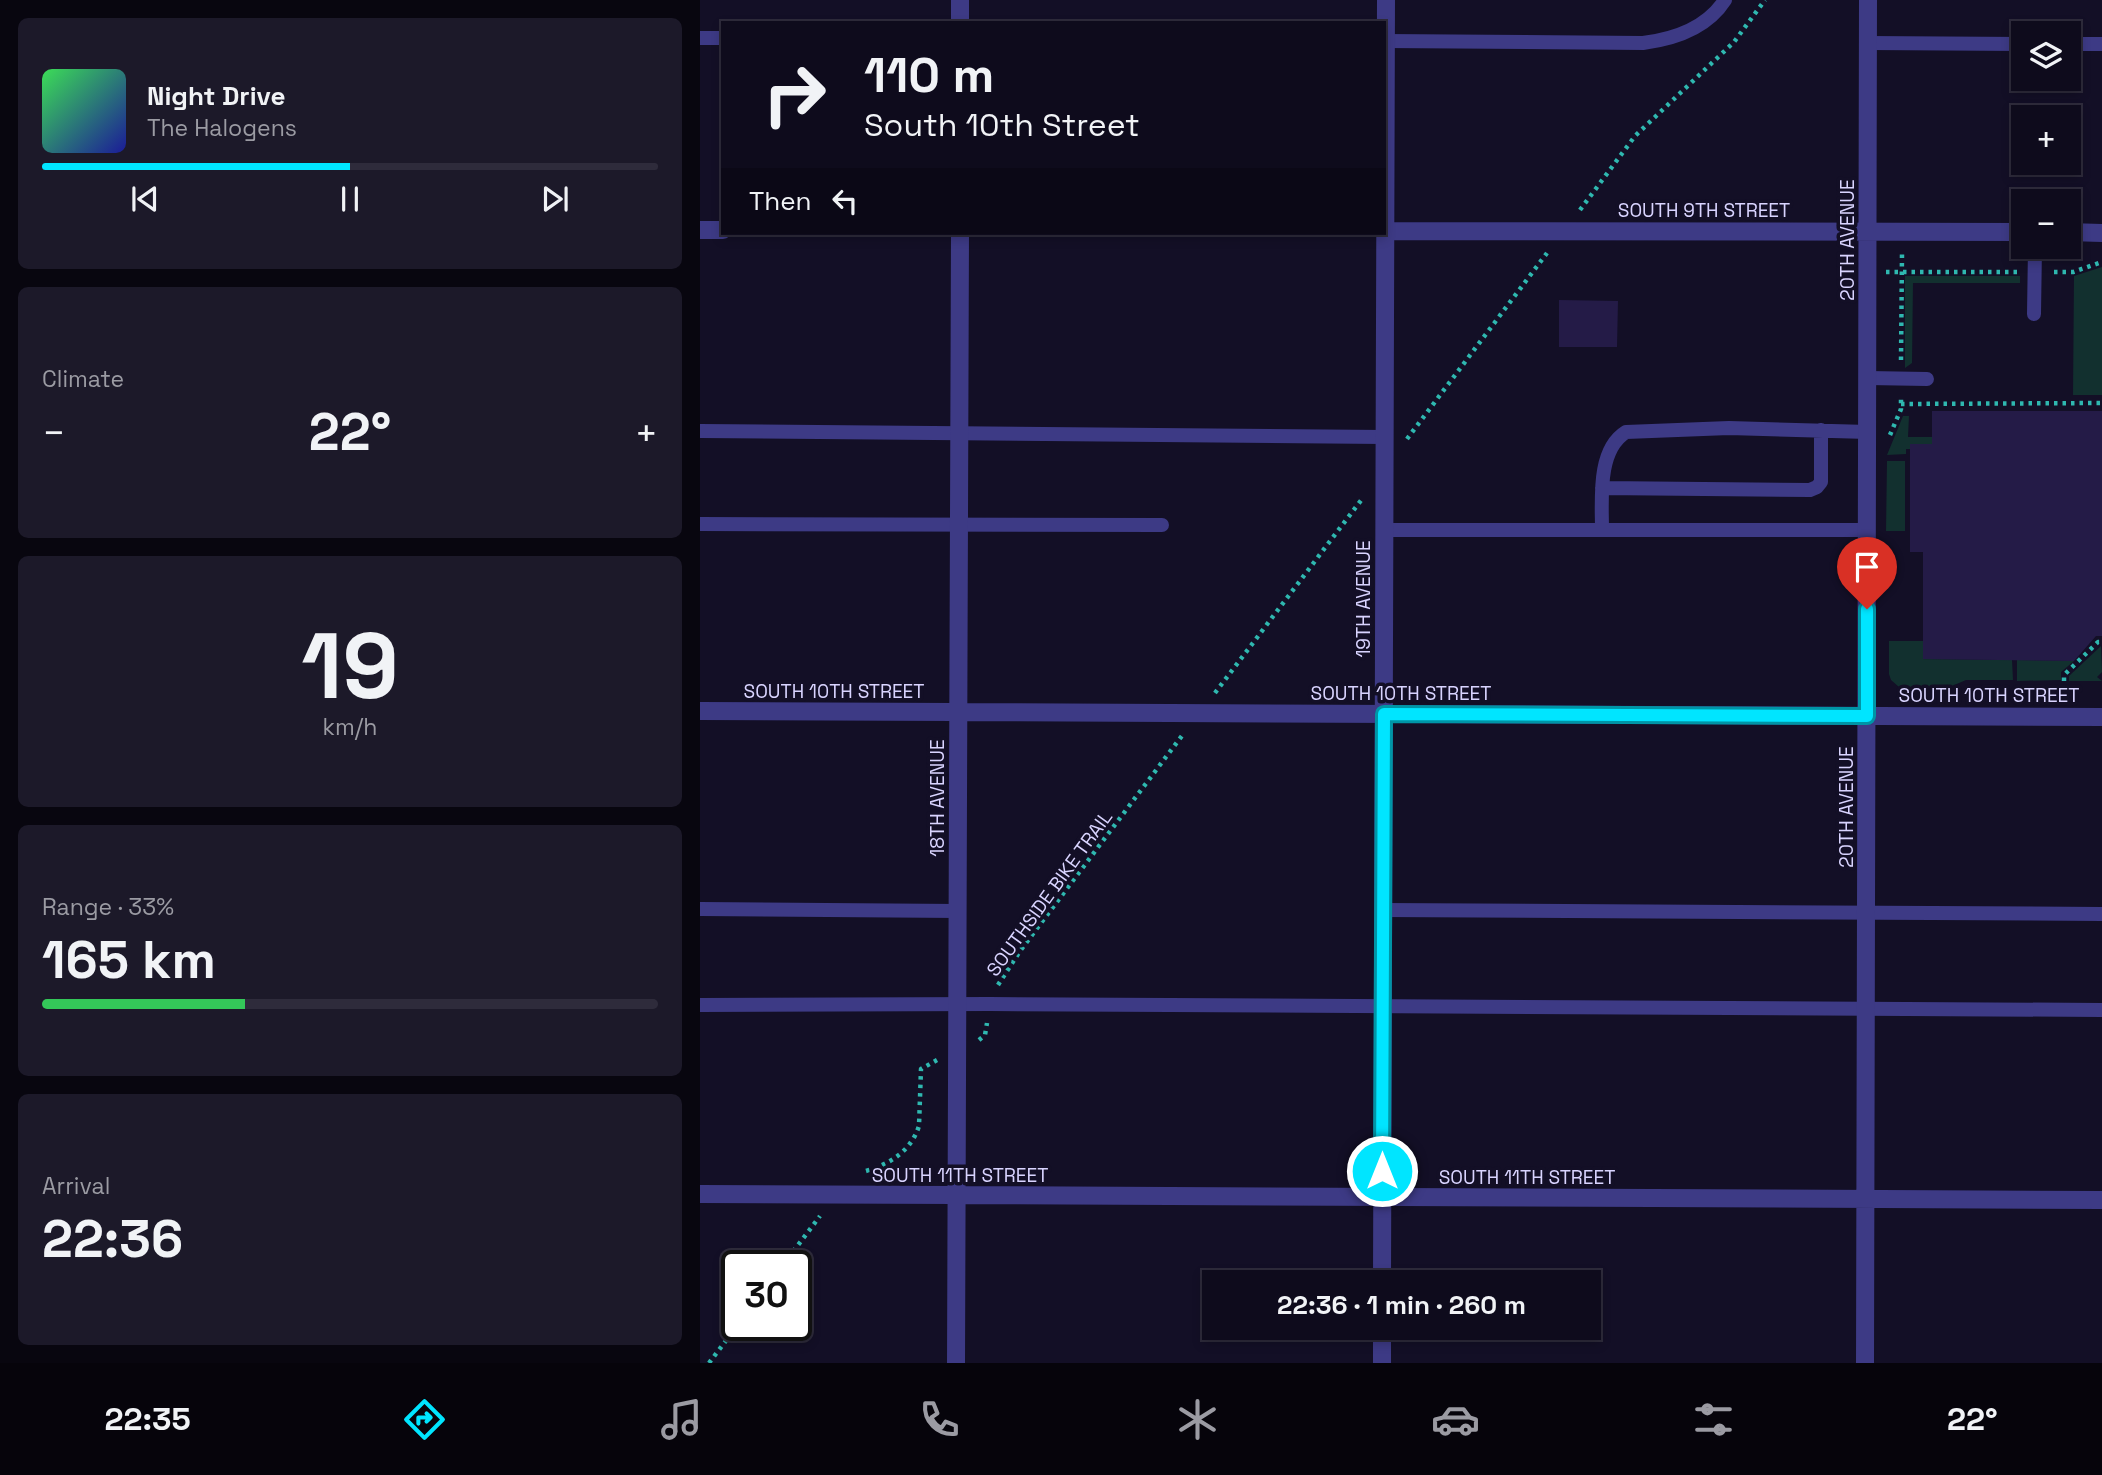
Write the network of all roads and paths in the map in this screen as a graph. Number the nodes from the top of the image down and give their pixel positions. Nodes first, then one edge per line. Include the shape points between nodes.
1 (960, 0) edge
2 (1386, 0) edge
3 (1725, 0) edge
4 (1765, 0) edge
5 (1868, 0) edge
6 (960, 21) edge
7 (1385, 21) edge
8 (700, 38) edge
9 (721, 38) edge
10 (1386, 41) edge
11 (1868, 43) junction
12 (2011, 44) edge
13 (2081, 44) edge
14 (2102, 44) edge
15 (700, 230) edge
16 (721, 230) edge
17 (1868, 230) junction
18 (1386, 231) edge
19 (1564, 231) junction
20 (1902, 231) junction
21 (2011, 232) edge
22 (2081, 232) edge
23 (2102, 233) edge
24 (960, 235) edge
25 (1385, 235) edge
26 (2035, 259) edge
27 (2102, 262) edge
28 (1868, 272) junction
29 (1902, 272) junction
30 (2035, 272) junction
31 (2034, 314) dead end
32 (1868, 378) junction
33 (1901, 379) junction
34 (1927, 379) dead end
35 (2102, 403) edge
36 (1822, 430) junction
37 (700, 431) edge
38 (1868, 432) junction
39 (959, 435) junction
40 (1385, 437) junction
41 (1602, 488) junction
42 (700, 524) edge
43 (959, 525) junction
44 (1162, 525) dead end
45 (1384, 530) junction
46 (1602, 530) junction
47 (1868, 530) junction
48 (2102, 642) edge
49 (700, 711) edge
50 (958, 713) junction
51 (1199, 713) junction
52 (1384, 714) junction
53 (1867, 716) junction
54 (2064, 716) junction
55 (2102, 717) edge
56 (700, 909) edge
57 (1383, 910) junction
58 (958, 911) junction
59 (1867, 914) junction
60 (2102, 915) edge
61 (957, 1004) junction
62 (990, 1004) junction
63 (700, 1005) edge
64 (1383, 1006) junction
65 (1866, 1009) junction
66 (2102, 1010) edge
67 (957, 1051) junction
68 (700, 1194) edge
69 (836, 1195) junction
70 (957, 1195) junction
71 (1382, 1198) junction
72 (1866, 1199) junction
73 (2102, 1200) edge
74 (794, 1250) edge
75 (1382, 1270) edge
76 (1382, 1340) edge
77 (726, 1341) edge
78 (709, 1363) edge
79 (956, 1363) edge
80 (1382, 1363) edge
81 (1865, 1363) edge

1 - 6 street
2 - 7 street, 19TH AVENUE
3 - 10 lane via 1704,22 1654,42
4 - 19 path via 1734,43 1635,136
5 - 11 street, 20TH AVENUE
8 - 9 lane
11 - 12 lane
11 - 17 street, 20TH AVENUE
13 - 14 lane
15 - 16 street
17 - 19 street, SOUTH 9TH STREET
17 - 20 street, SOUTH 9TH STREET
17 - 28 street, 20TH AVENUE
18 - 19 street, SOUTH 9TH STREET
20 - 21 street, SOUTH 9TH STREET
20 - 29 path
22 - 23 street
24 - 39 street, 18TH AVENUE
25 - 40 street, 19TH AVENUE
26 - 30 lane
27 - 30 path via 2073,272
28 - 29 path
28 - 32 street, 20TH AVENUE
29 - 30 path
29 - 33 path
30 - 31 lane
32 - 33 lane
32 - 38 street, 20TH AVENUE
33 - 34 lane
33 - 35 path via 1901,407
36 - 38 lane
36 - 41 lane via 1626,432 1609,449
36 - 41 lane via 1821,482 1810,490
37 - 39 lane
38 - 47 street, 20TH AVENUE
39 - 40 lane
39 - 43 street, 18TH AVENUE
40 - 45 street, 19TH AVENUE
41 - 46 lane
42 - 43 lane
43 - 44 lane
43 - 50 street, 18TH AVENUE
45 - 46 lane
45 - 52 street, 19TH AVENUE
46 - 47 lane
47 - 53 street, 20TH AVENUE
48 - 54 path via 2064,675
49 - 50 street, SOUTH 10TH STREET
50 - 51 street, SOUTH 10TH STREET
50 - 58 street, 18TH AVENUE
51 - 52 street, SOUTH 10TH STREET
51 - 62 path, SOUTHSIDE BIKE TRAIL via 1020,951
52 - 53 street, SOUTH 10TH STREET
52 - 57 street, 19TH AVENUE
53 - 54 street, SOUTH 10TH STREET
53 - 59 street, 20TH AVENUE
54 - 55 street, SOUTH 10TH STREET
56 - 58 lane
57 - 59 lane
57 - 64 street, 19TH AVENUE
58 - 61 street, 18TH AVENUE
59 - 60 lane
59 - 65 street, 20TH AVENUE
61 - 62 lane
61 - 63 lane
61 - 67 street, 18TH AVENUE
62 - 64 lane
62 - 67 path, SOUTHSIDE BIKE TRAIL via 985,1035
64 - 65 lane
64 - 71 street, 19TH AVENUE
65 - 66 lane
65 - 72 street, 20TH AVENUE
67 - 69 path, SOUTHSIDE BIKE TRAIL via 921,1069 919,1126 905,1151 851,1178
67 - 70 street, 18TH AVENUE
68 - 69 street, SOUTH 11TH STREET
69 - 70 street, SOUTH 11TH STREET
69 - 74 path, SOUTHSIDE BIKE TRAIL
70 - 71 street, SOUTH 11TH STREET
70 - 79 street, 18TH AVENUE
71 - 72 street, SOUTH 11TH STREET
71 - 75 street, 19TH AVENUE
72 - 73 street, SOUTH 11TH STREET
72 - 81 street, 20TH AVENUE
76 - 80 street
77 - 78 path

